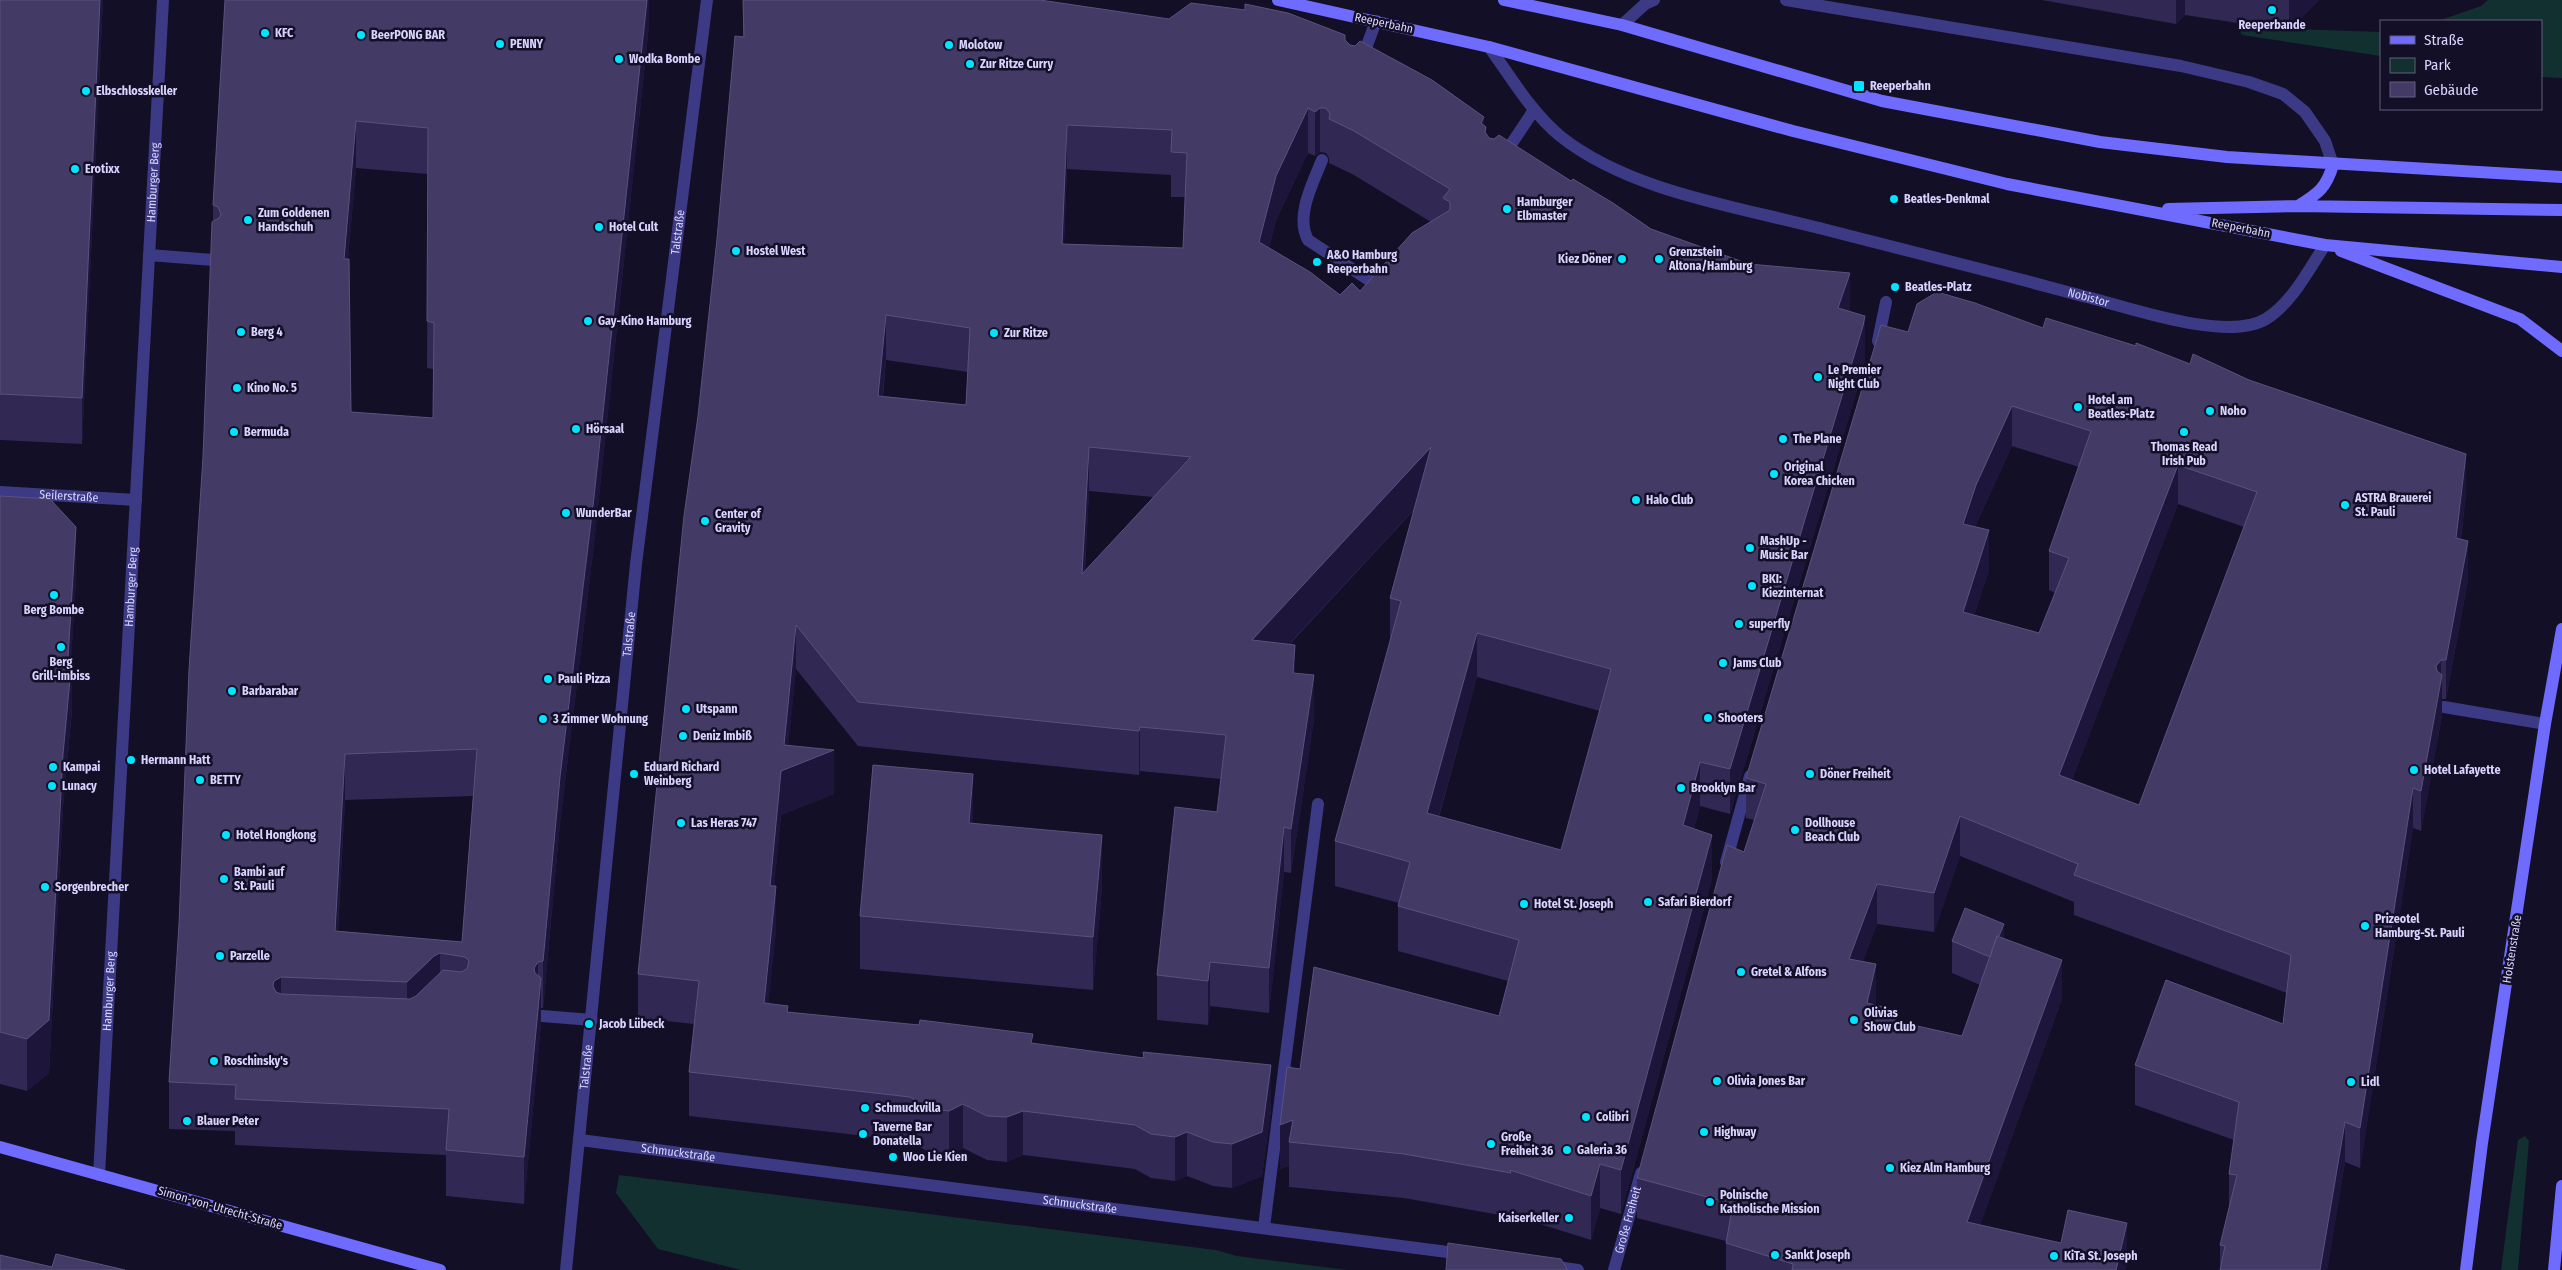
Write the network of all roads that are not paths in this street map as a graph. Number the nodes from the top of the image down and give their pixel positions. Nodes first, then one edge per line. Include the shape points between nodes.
1 (163, 0) edge
2 (707, 0) edge
3 (1278, 0) edge
4 (1504, 0) edge
5 (1654, 0) edge
6 (1786, 0) edge
7 (1519, 2) edge
8 (1376, 21) junction
9 (1622, 25) junction
10 (1489, 47) junction
11 (1358, 68) edge
12 (1534, 110) junction
13 (1322, 160) dead end
14 (2333, 164) junction
15 (1497, 167) edge
16 (2562, 177) edge
17 (2298, 206) junction
18 (2143, 210) junction
19 (2562, 210) edge
20 (2325, 245) junction
21 (149, 255) junction
22 (213, 260) edge
23 (2562, 267) edge
24 (1395, 278) edge
25 (1886, 302) dead end
26 (2562, 351) edge
27 (1875, 354) edge
28 (0, 492) edge
29 (136, 500) junction
30 (2562, 629) edge
31 (2444, 707) dead end
32 (2545, 724) junction
33 (1755, 759) edge
34 (1318, 804) dead end
35 (1723, 870) edge
36 (542, 1016) dead end
37 (592, 1020) junction
38 (580, 1140) junction
39 (0, 1147) edge
40 (1645, 1159) edge
41 (99, 1175) junction
42 (2562, 1186) edge
43 (1264, 1227) junction
44 (1480, 1257) edge
45 (1539, 1265) edge
46 (440, 1270) edge
47 (566, 1270) edge
48 (1578, 1270) edge
49 (1614, 1270) edge
50 (2466, 1270) edge
51 (2554, 1270) edge

1 - 21 street, Hamburger Berg
2 - 37 street, Talstraße via 636,564
3 - 8 main road, Reeperbahn
4 - 7 main road
5 - 9 street
6 - 14 street via 2180,66 2249,82 2284,94 2305,112 2325,141
7 - 9 main road
8 - 10 main road, Reeperbahn
8 - 11 street
9 - 14 main road via 1882,101 1988,123 2110,143 2227,157
10 - 12 street
10 - 18 main road, Reeperbahn via 1793,131 2007,184
12 - 15 street
12 - 20 street, Nobistor via 1559,135 1586,154 1641,182 2176,320 2221,326 2248,325 2266,319 2279,309
13 - 24 street via 1306,202 1303,231 1308,240 1372,282 1387,282
14 - 16 main road
14 - 17 main road via 2328,182 2318,194
17 - 18 main road
17 - 19 main road
18 - 20 main road, Reeperbahn
20 - 23 main road, Reeperbahn
20 - 26 main road via 2520,319
21 - 22 street
21 - 29 street, Hamburger Berg
25 - 27 street
28 - 29 street, Seilerstraße
29 - 41 street, Hamburger Berg
30 - 32 main road, Holstenstraße
31 - 32 street
32 - 50 main road, Holstenstraße
33 - 35 street
34 - 43 street
36 - 37 street
37 - 38 street, Talstraße
38 - 43 street, Schmuckstraße
38 - 47 street, Talstraße
39 - 41 main road, Simon-von-Utrecht-Straße
40 - 49 street, Große Freiheit
41 - 46 main road, Simon-von-Utrecht-Straße
42 - 51 main road
43 - 44 street, Schmuckstraße
45 - 48 street

